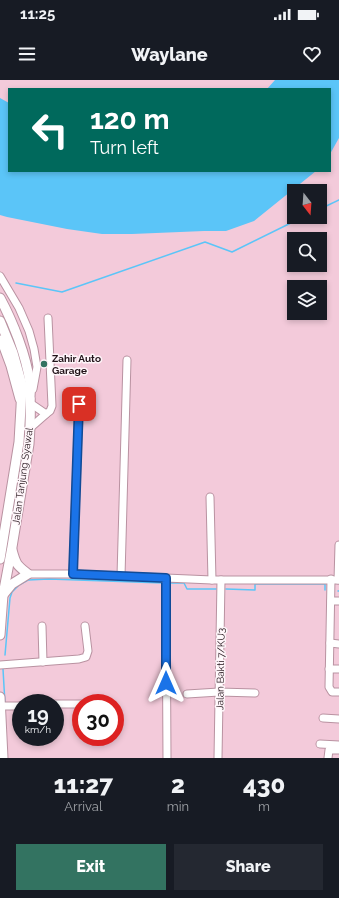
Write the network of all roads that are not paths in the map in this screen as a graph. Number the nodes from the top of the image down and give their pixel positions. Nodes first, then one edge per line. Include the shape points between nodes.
1 (0, 276) edge
2 (0, 298) edge
3 (48, 318) dead end
4 (0, 321) edge
5 (0, 339) edge
6 (127, 360) dead end
7 (21, 364) junction
8 (30, 403) junction
9 (79, 404) dead end
10 (22, 407) junction
11 (46, 414) junction
12 (30, 428) junction
13 (210, 497) dead end
14 (2, 544) edge
15 (339, 545) edge
16 (12, 547) junction
17 (0, 559) edge
18 (28, 574) junction
19 (73, 574) junction
20 (121, 576) junction
21 (166, 578) junction
22 (212, 580) junction
23 (222, 580) junction
24 (336, 580) edge
25 (2, 595) junction
26 (331, 601) junction
27 (339, 601) edge
28 (330, 622) junction
29 (339, 622) edge
30 (42, 626) dead end
31 (85, 626) dead end
32 (0, 635) edge
33 (330, 643) junction
34 (339, 644) edge
35 (43, 662) junction
36 (0, 665) edge
37 (329, 669) junction
38 (339, 669) edge
39 (219, 692) junction
40 (339, 692) edge
41 (255, 693) dead end
42 (187, 694) dead end
43 (0, 697) edge
44 (0, 706) edge
45 (12, 706) edge
46 (323, 718) dead end
47 (339, 719) edge
48 (320, 744) dead end
49 (339, 744) edge
50 (339, 750) edge
51 (3, 758) edge
52 (166, 758) edge
53 (218, 758) edge
54 (328, 758) edge

1 - 8 street via 19,308 34,349 36,367
2 - 7 main road, Jalan Tanjung Syawal via 22,350
3 - 11 street via 52,406
4 - 7 main road, Jalan Tanjung Syawal
5 - 10 street
6 - 20 street
7 - 8 main road, Jalan Tanjung Syawal via 30,383
7 - 10 main road, Jalan Tanjung Syawal
8 - 11 street
8 - 12 main road, Jalan Tanjung Syawal
9 - 19 street
10 - 14 main road, Jalan Tanjung Syawal via 19,442
11 - 12 street
12 - 16 main road, Jalan Tanjung Syawal
13 - 22 street
14 - 17 main road, Jalan Tanjung Syawal
15 - 24 street
16 - 18 main road via 15,562
16 - 25 main road, Jalan Tanjung Syawal
18 - 19 street
18 - 25 main road via 12,584
19 - 20 street
20 - 21 street
21 - 22 street
21 - 52 street
22 - 23 street
23 - 24 street
23 - 39 street, Jalan Bakti 7/KU3
24 - 26 street
25 - 32 main road, Jalan Tanjung Syawal
26 - 27 street
26 - 28 street
28 - 29 street
28 - 33 street
30 - 35 street
31 - 35 street via 88,651 86,657
33 - 34 street
33 - 37 street
35 - 36 street
37 - 38 street
37 - 40 street via 329,687 332,692
39 - 41 street
39 - 42 street
39 - 53 street, Jalan Bakti 7/KU3
43 - 44 main road
44 - 45 street
44 - 51 main road
46 - 47 street
48 - 49 street
50 - 54 street via 328,750

